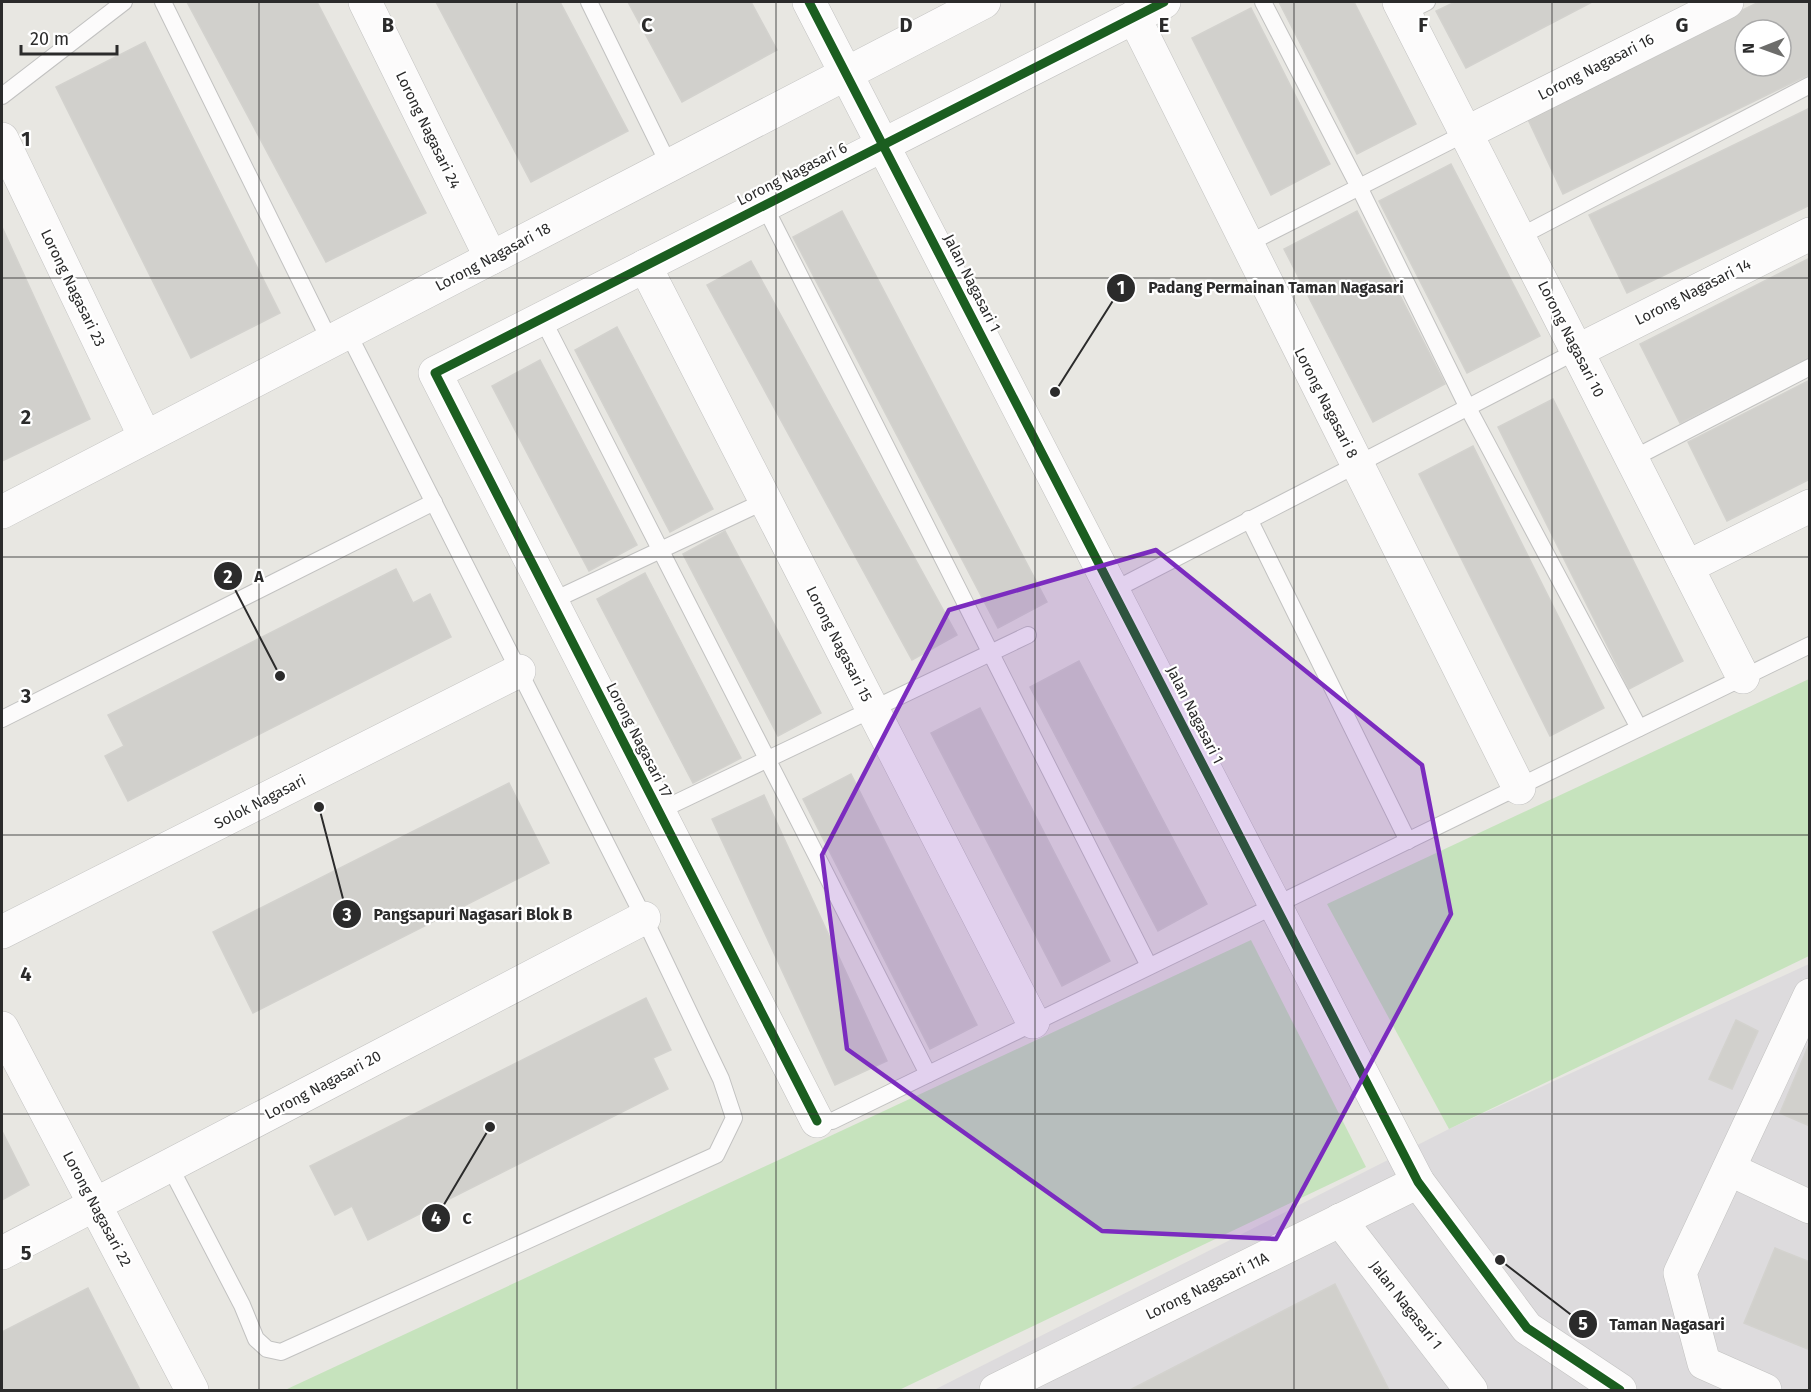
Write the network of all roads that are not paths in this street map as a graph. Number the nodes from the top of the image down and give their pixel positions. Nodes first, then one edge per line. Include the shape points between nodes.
1 (124, 2) edge
2 (163, 2) edge
3 (365, 2) edge
4 (589, 2) edge
5 (809, 2) edge
6 (984, 2) edge
7 (1164, 2) edge
8 (1263, 2) edge
9 (1727, 2) edge
10 (1410, 5) edge
11 (1134, 17) junction
12 (847, 73) junction
13 (1809, 85) edge
14 (2, 96) edge
15 (1466, 133) junction
16 (2, 139) edge
17 (884, 144) junction
18 (669, 165) junction
19 (1359, 187) junction
20 (764, 205) junction
21 (1809, 234) edge
22 (1519, 237) junction
23 (1247, 244) junction
24 (491, 258) junction
25 (645, 266) junction
26 (542, 318) junction
27 (339, 337) junction
28 (1577, 351) junction
29 (1809, 367) edge
30 (435, 373) joint
31 (1468, 408) junction
32 (145, 437) junction
33 (1632, 459) junction
34 (1357, 465) junction
35 (765, 501) junction
36 (434, 502) junction
37 (1809, 507) edge
38 (2, 512) edge
39 (1250, 519) junction
40 (661, 550) junction
41 (1687, 567) junction
42 (1114, 590) junction
43 (552, 601) junction
44 (1028, 635) dead end
45 (1809, 645) edge
46 (991, 653) junction
47 (519, 671) junction
48 (1743, 677) junction
49 (873, 710) junction
50 (2, 719) edge
51 (1639, 728) junction
52 (768, 760) junction
53 (1519, 788) junction
54 (659, 812) junction
55 (1408, 841) junction
56 (1276, 906) junction
57 (644, 918) junction
58 (2, 932) edge
59 (1149, 966) junction
60 (1809, 995) edge
61 (1032, 1022) junction
62 (2, 1028) edge
63 (928, 1074) junction
64 (818, 1120) joint
65 (170, 1165) junction
66 (1729, 1169) junction
67 (1418, 1182) junction
68 (94, 1204) junction
69 (1809, 1207) edge
70 (1340, 1220) junction
71 (2, 1253) edge
72 (192, 1390) edge
73 (996, 1390) edge
74 (1471, 1390) edge
75 (1620, 1390) edge
76 (1765, 1390) edge

1 - 14 lane
2 - 27 lane
3 - 24 street, Lorong Nagasari 24
4 - 18 lane
5 - 12 street, Jalan Nagasari 1
6 - 12 street, Lorong Nagasari 18
7 - 11 street, Lorong Nagasari 6
8 - 19 lane
9 - 15 street, Lorong Nagasari 16
10 - 15 street, Lorong Nagasari 10
11 - 17 street, Lorong Nagasari 6
11 - 23 street, Lorong Nagasari 8
12 - 17 street, Jalan Nagasari 1
12 - 18 street, Lorong Nagasari 18
13 - 22 lane
15 - 19 lane
15 - 22 street, Lorong Nagasari 10
16 - 32 street, Lorong Nagasari 23
17 - 20 street, Lorong Nagasari 6
17 - 42 street, Jalan Nagasari 1
18 - 24 street, Lorong Nagasari 18
19 - 23 lane
19 - 31 lane
20 - 25 street, Lorong Nagasari 6
20 - 46 lane
21 - 28 street, Lorong Nagasari 14
22 - 28 street, Lorong Nagasari 10
23 - 34 street, Lorong Nagasari 8
24 - 27 street, Lorong Nagasari 18
25 - 26 street, Lorong Nagasari 6
25 - 35 street, Lorong Nagasari 15
26 - 30 street, Lorong Nagasari 6
26 - 40 lane
27 - 32 street, Lorong Nagasari 18
27 - 36 lane
28 - 31 lane
28 - 33 street, Lorong Nagasari 10
29 - 33 lane
30 - 43 street, Lorong Nagasari 17
31 - 34 lane
31 - 51 lane
32 - 38 street, Lorong Nagasari 18
33 - 41 street, Lorong Nagasari 10
34 - 39 lane
34 - 53 street, Lorong Nagasari 8
35 - 40 lane
35 - 49 street, Lorong Nagasari 15
36 - 47 lane
36 - 50 lane
37 - 41 street
39 - 42 lane
39 - 55 lane
40 - 43 lane
40 - 52 lane
41 - 48 street, Lorong Nagasari 10
42 - 56 street, Jalan Nagasari 1
43 - 54 street, Lorong Nagasari 17
44 - 46 lane
45 - 48 lane
46 - 49 lane
46 - 59 lane
47 - 57 lane
47 - 58 street, Solok Nagasari
48 - 51 lane
49 - 52 lane
49 - 61 street, Lorong Nagasari 15
51 - 53 lane
52 - 54 lane
52 - 63 lane
53 - 55 lane
54 - 64 street, Lorong Nagasari 17
55 - 56 lane
56 - 59 lane
56 - 67 street, Jalan Nagasari 1
57 - 65 street, Lorong Nagasari 20
57 - 65 lane via 721,1079 734,1118 716,1155 281,1353 256,1339
59 - 61 lane
60 - 66 street
61 - 63 lane
62 - 68 street, Lorong Nagasari 22
63 - 64 lane via 832,1121
65 - 68 street, Lorong Nagasari 20
66 - 69 street
66 - 76 street via 1680,1273 1704,1363
67 - 70 street, Lorong Nagasari 11A
67 - 75 street, Jalan Nagasari 1 via 1527,1328
68 - 71 street, Lorong Nagasari 20
68 - 72 street, Lorong Nagasari 22
70 - 73 street, Lorong Nagasari 11A
70 - 74 street, Jalan Nagasari 1

